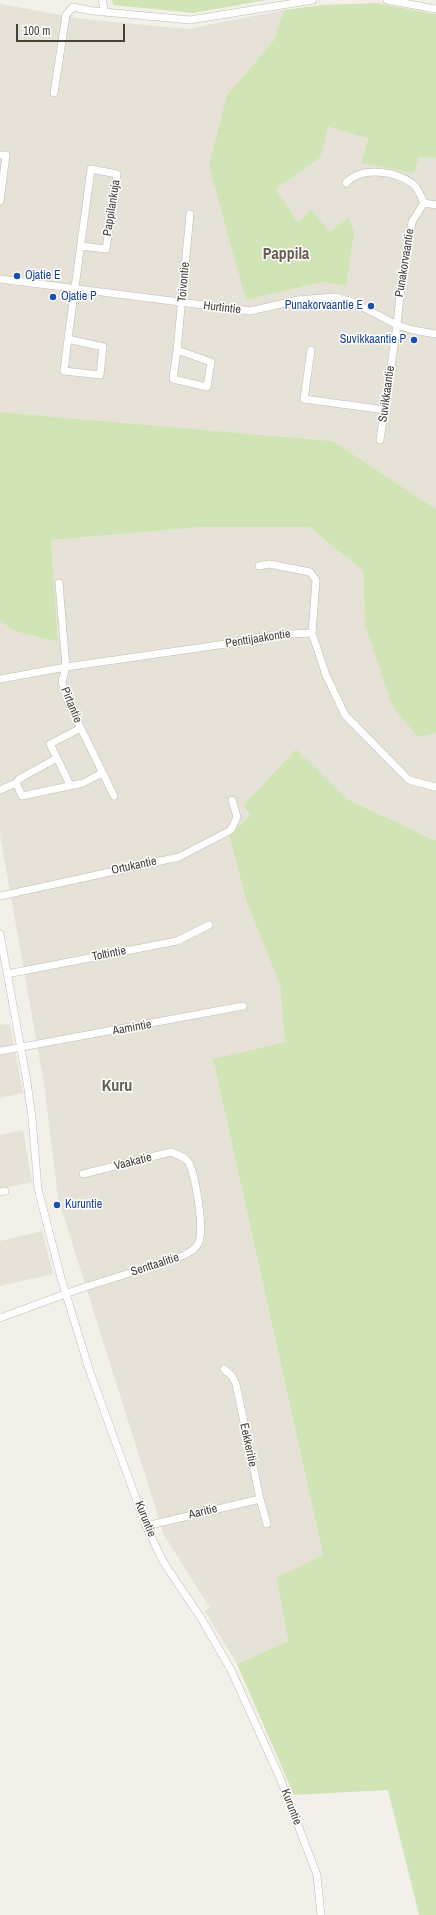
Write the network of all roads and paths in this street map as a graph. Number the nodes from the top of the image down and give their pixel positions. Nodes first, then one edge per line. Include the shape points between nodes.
1 (102, 0) edge
2 (313, 0) edge
3 (387, 0) edge
4 (436, 9) edge
5 (105, 12) junction
6 (54, 93) dead end
7 (0, 156) edge
8 (346, 183) dead end
9 (0, 201) edge
10 (424, 203) junction
11 (436, 205) edge
12 (190, 214) dead end
13 (81, 246) junction
14 (0, 279) edge
15 (74, 289) junction
16 (182, 302) junction
17 (397, 325) junction
18 (436, 334) edge
19 (68, 339) junction
20 (177, 350) junction
21 (311, 350) dead end
22 (385, 410) junction
23 (380, 440) dead end
24 (259, 566) dead end
25 (59, 583) dead end
26 (312, 633) junction
27 (66, 667) junction
28 (0, 679) edge
29 (81, 728) junction
30 (56, 758) junction
31 (102, 773) junction
32 (16, 783) junction
33 (70, 786) junction
34 (435, 787) dead end
35 (0, 790) edge
36 (114, 796) dead end
37 (232, 800) dead end
38 (0, 896) edge
39 (209, 926) dead end
40 (0, 934) edge
41 (7, 974) junction
42 (243, 1006) dead end
43 (20, 1047) junction
44 (0, 1051) edge
45 (182, 1156) joint
46 (83, 1174) dead end
47 (66, 1294) junction
48 (0, 1318) edge
49 (224, 1369) dead end
50 (260, 1499) junction
51 (267, 1524) dead end
52 (146, 1526) junction
53 (321, 1915) edge

1 - 5 street
2 - 5 street via 190,20
3 - 4 street
5 - 6 street via 73,7 66,14
7 - 9 street via 6,156
8 - 10 street via 352,177 373,172 397,175 414,185
10 - 11 street
10 - 17 street, Punakorvaantie via 412,222
12 - 16 street, Toivontie
13 - 13 street, Pappilankuja via 106,249 118,174 91,169
13 - 15 street, Pappilankuja
14 - 15 street, Hurtintie
15 - 16 street, Hurtintie
15 - 19 street, Pappilankuja
16 - 17 street, Hurtintie via 250,311 298,300 334,297 353,302
16 - 20 street, Toivontie
17 - 18 street, Hurtintie
17 - 22 street, Suvikkaantie
19 - 19 street, Pappilankuja via 103,346 100,375 64,370
20 - 20 street, Toivontie via 211,362 207,387 172,379
21 - 22 street via 304,399
22 - 23 street, Suvikkaantie
24 - 26 street via 269,564 310,572 316,580
25 - 27 street, Pirtantie
26 - 27 street, Penttijaakontie via 272,635
26 - 34 street via 326,675 345,715 409,780
27 - 28 street, Penttijaakontie
27 - 29 street, Pirtantie via 62,682
29 - 30 street via 50,744
29 - 31 street, Pirtantie
30 - 32 street
30 - 33 street
31 - 33 street
31 - 36 street, Pirtantie
32 - 33 street via 22,796
32 - 35 street
37 - 38 street, Ortukantie via 237,817 231,830 179,856
39 - 41 street, Toltintie via 177,941
40 - 41 street, Kuruntie
41 - 43 street, Kuruntie
42 - 43 street, Aamintie
43 - 44 street, Aamintie
43 - 47 street, Kuruntie via 32,1118 38,1189
45 - 46 street, Vaakatie via 172,1152
45 - 47 street, Senttaalitie via 189,1162 202,1224 198,1243 194,1248 185,1255
47 - 48 street, Senttaalitie
47 - 52 street, Kuruntie via 90,1372
49 - 50 street, Eekkeritie via 236,1384
50 - 51 street, Eekkeritie
50 - 52 street, Aaritie
52 - 53 street, Kuruntie via 164,1563 201,1618 231,1670 280,1778 317,1875

